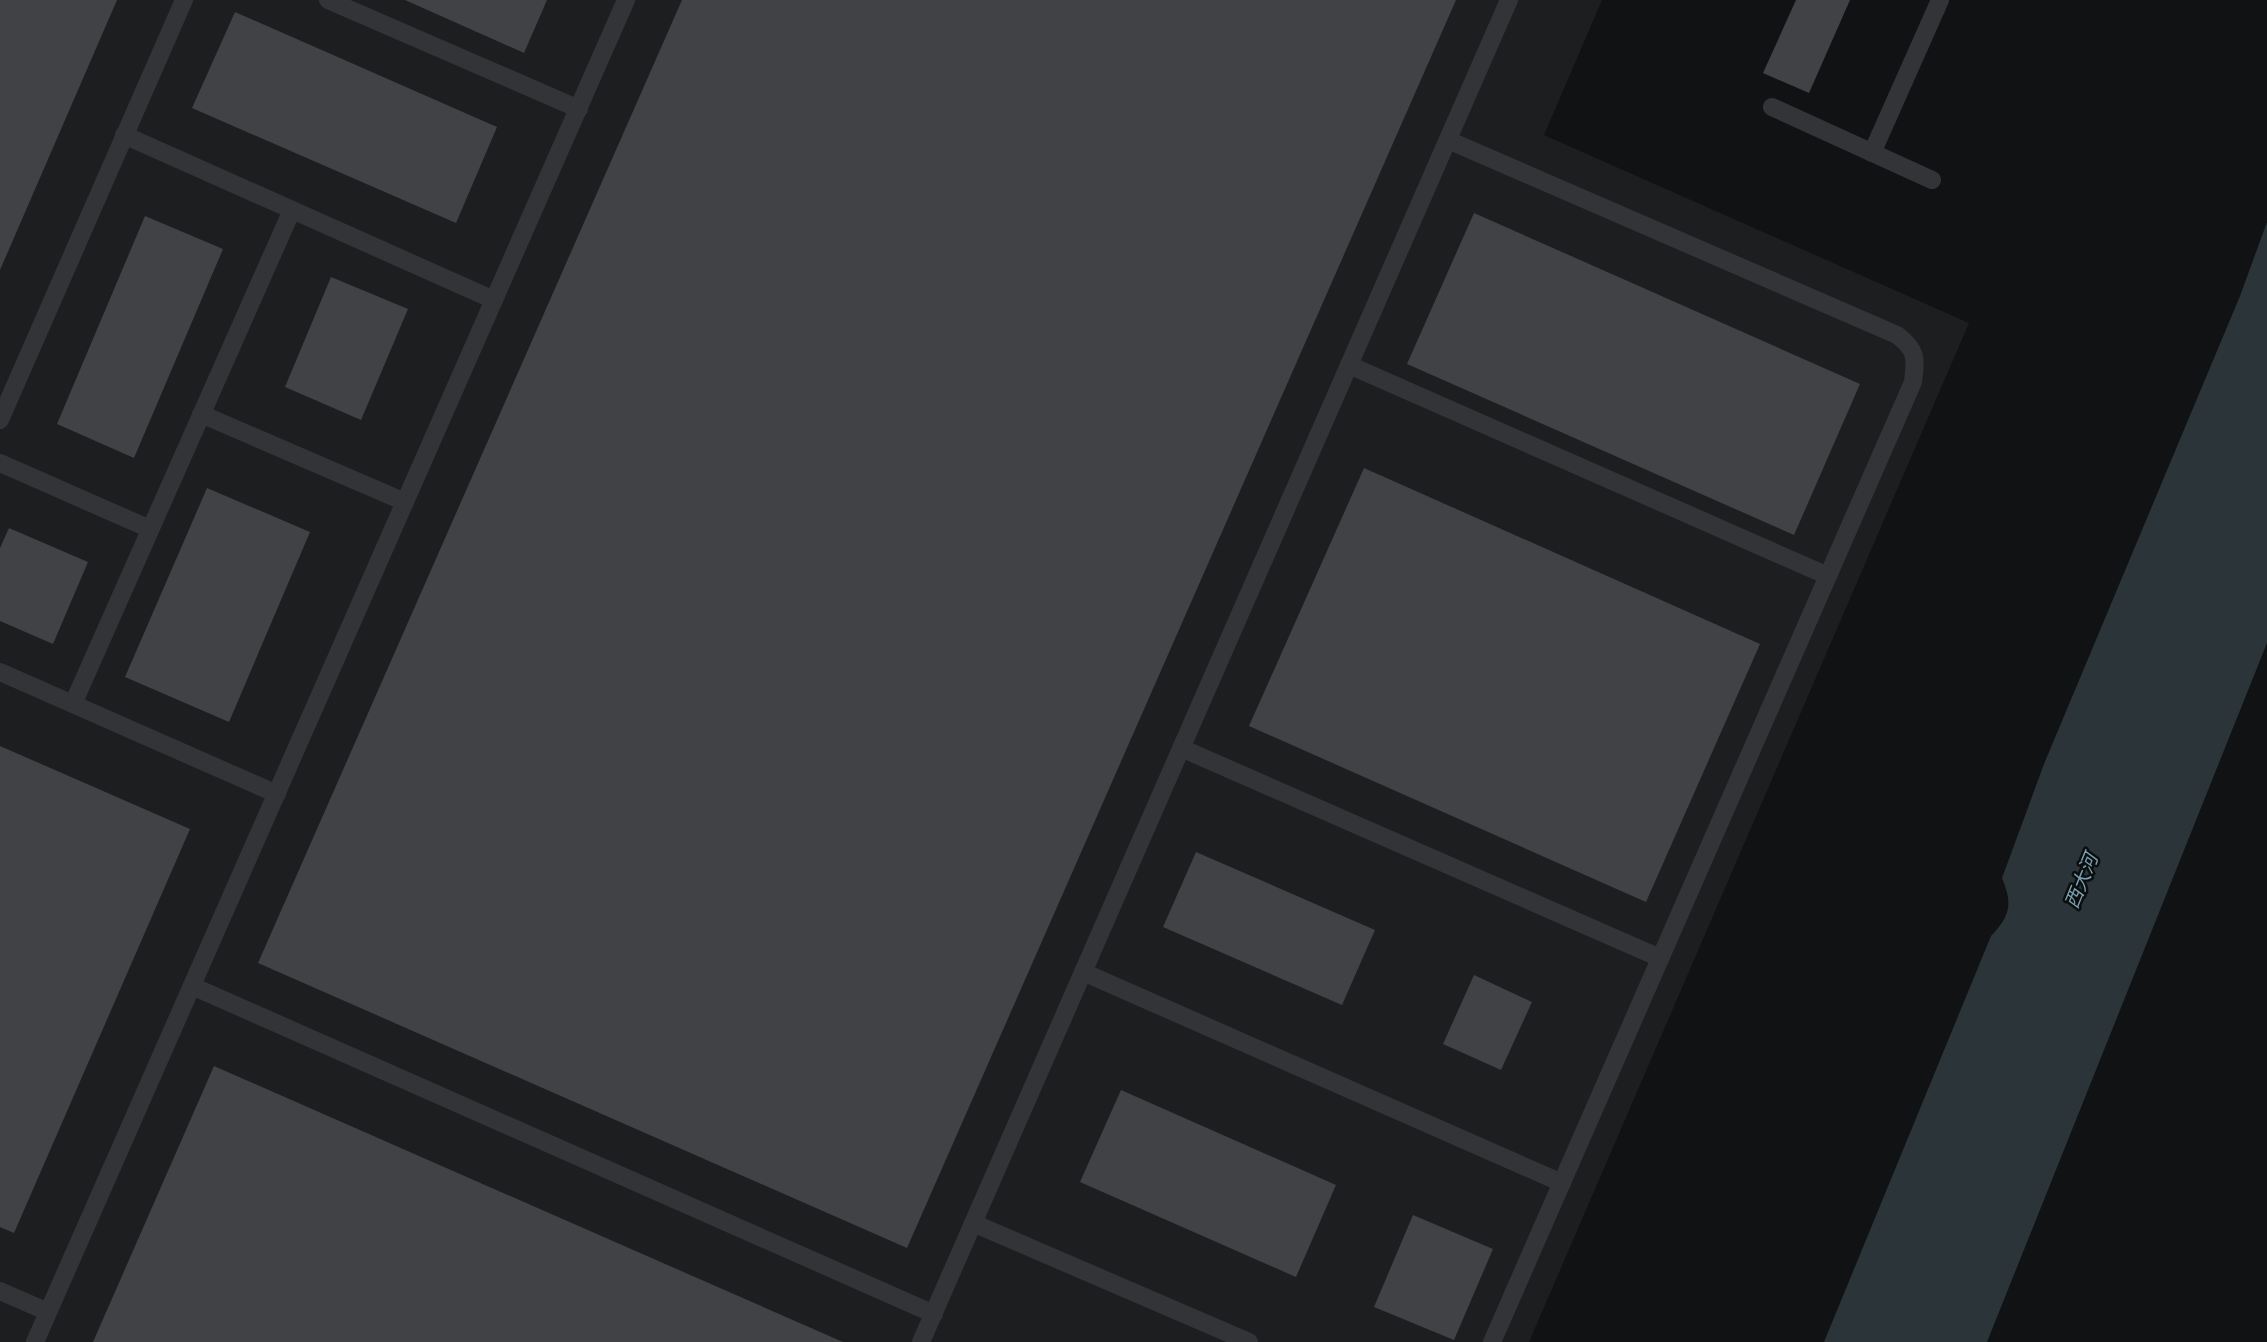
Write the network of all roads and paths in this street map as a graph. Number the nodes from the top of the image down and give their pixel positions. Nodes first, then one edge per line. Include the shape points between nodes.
1 (184, 0) edge
2 (328, 0) edge
3 (626, 0) edge
4 (1509, 0) edge
5 (1940, 0) edge
6 (1772, 107) dead end
7 (579, 109) junction
8 (124, 135) junction
9 (1448, 140) junction
10 (1872, 153) junction
11 (1932, 180) dead end
12 (292, 210) junction
13 (494, 300) junction
14 (1349, 365) junction
15 (201, 414) junction
16 (0, 420) edge
17 (0, 463) edge
18 (405, 502) junction
19 (150, 529) junction
20 (1828, 576) junction
21 (0, 672) edge
22 (73, 704) junction
23 (1181, 748) junction
24 (277, 794) junction
25 (1660, 958) junction
26 (1083, 972) junction
27 (192, 986) junction
28 (1562, 1183) junction
29 (973, 1223) junction
30 (0, 1291) edge
31 (48, 1312) junction
32 (934, 1314) junction
33 (35, 1342) edge
34 (921, 1342) edge
35 (1249, 1342) edge
36 (1492, 1342) edge

1 - 8 lane
2 - 7 lane
3 - 7 lane
4 - 9 lane
5 - 10 lane
6 - 10 lane
7 - 13 lane
8 - 12 lane
8 - 16 lane
9 - 14 lane
9 - 20 lane via 1897,335 1910,345 1916,361 1913,382
10 - 11 lane
12 - 13 lane
12 - 15 lane
13 - 18 lane
14 - 20 lane
14 - 23 lane
15 - 18 lane
15 - 19 lane
17 - 19 lane
18 - 24 lane
19 - 22 lane
20 - 25 lane
21 - 22 lane
22 - 24 lane
23 - 25 lane
23 - 26 lane
24 - 27 lane
25 - 28 lane
26 - 28 lane
26 - 29 lane
27 - 31 lane
27 - 32 lane
28 - 36 lane
29 - 32 lane
29 - 35 lane
30 - 31 lane
31 - 33 lane
32 - 34 lane

